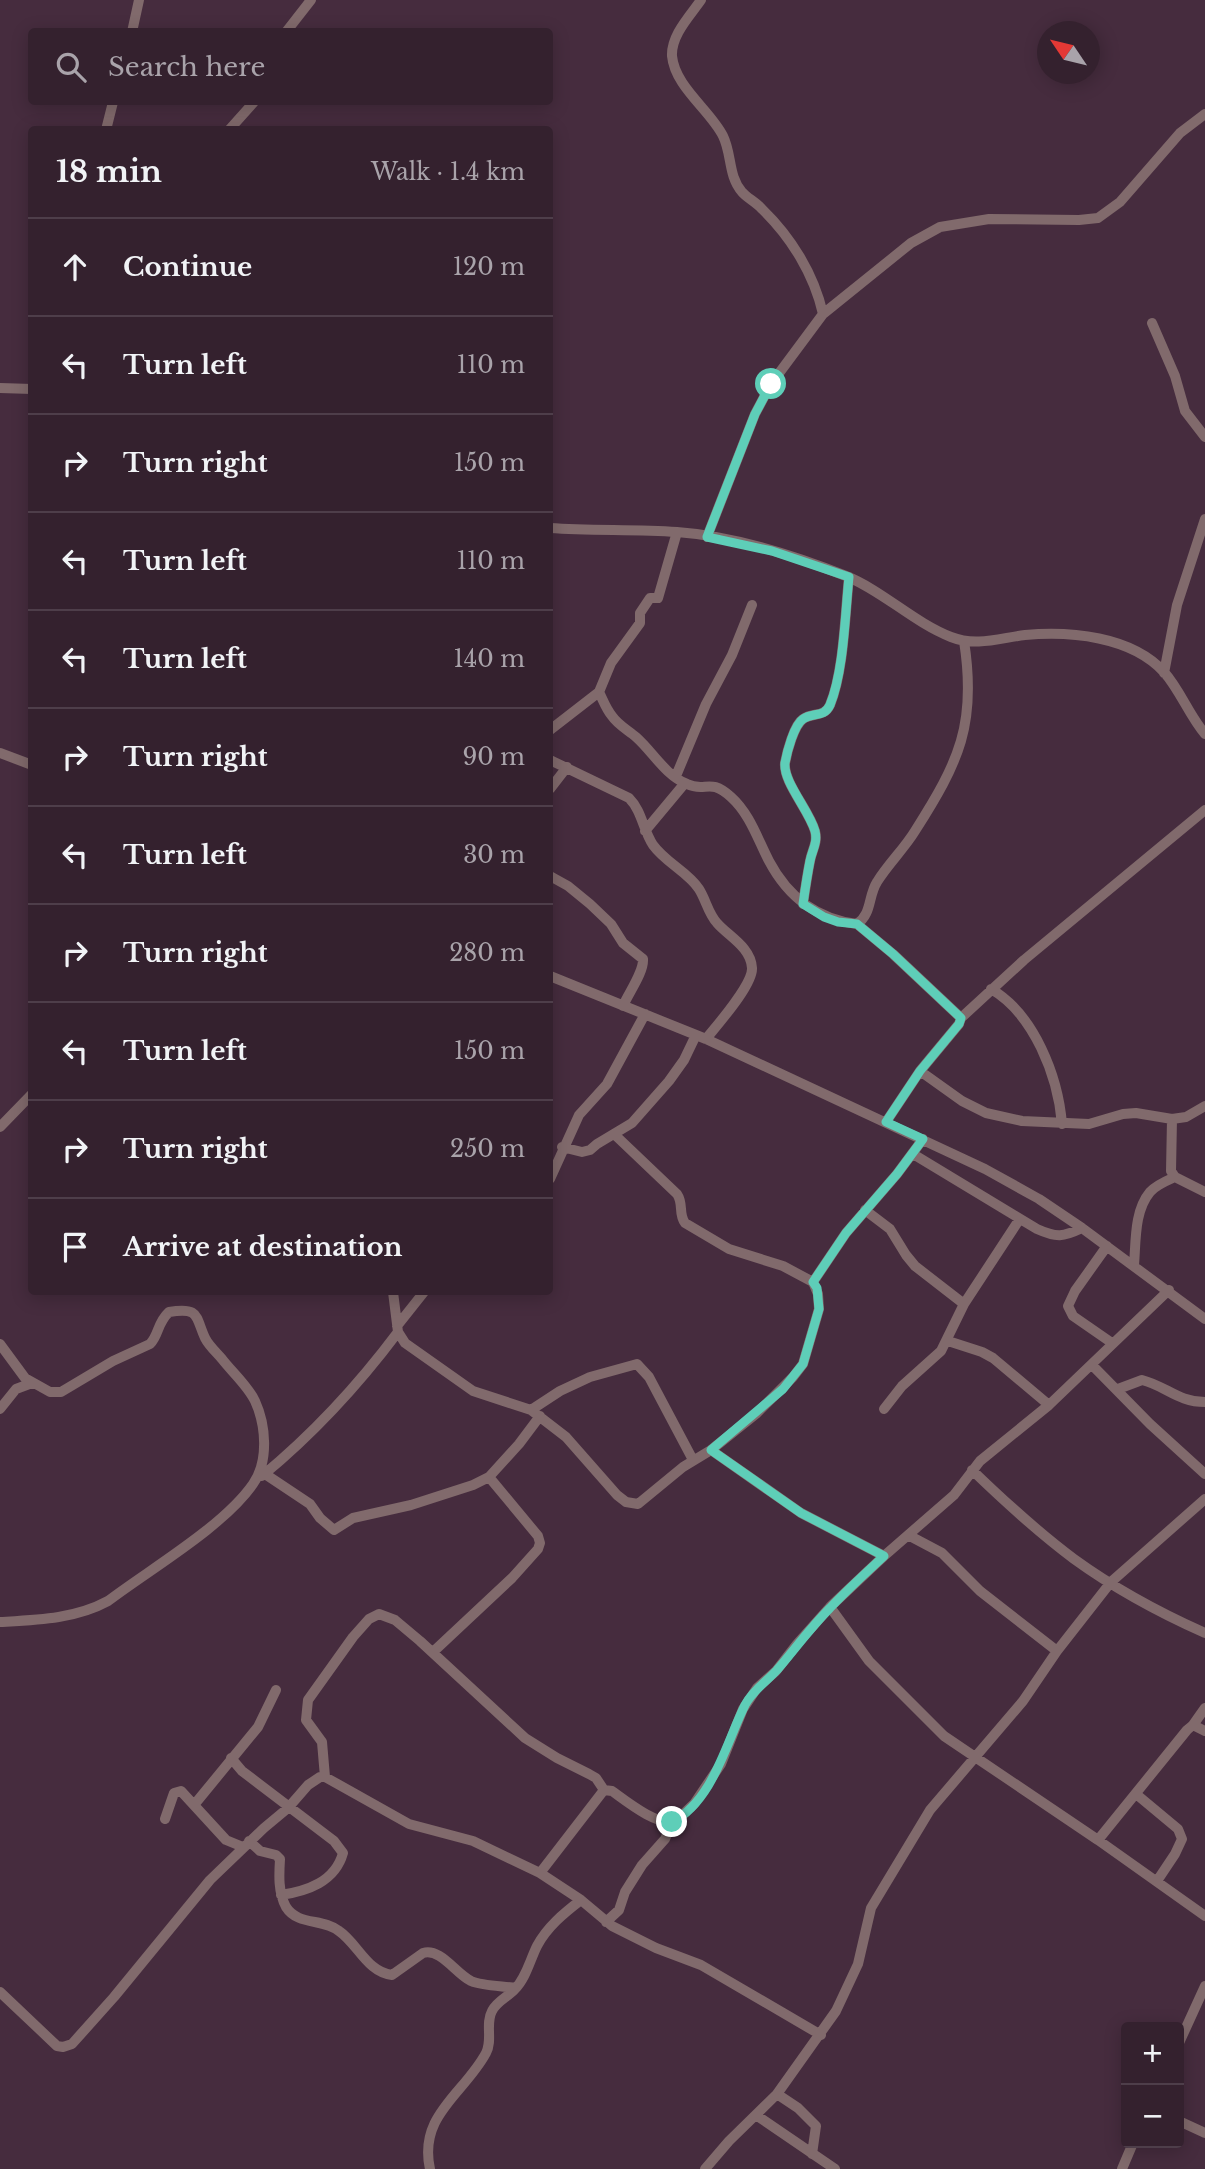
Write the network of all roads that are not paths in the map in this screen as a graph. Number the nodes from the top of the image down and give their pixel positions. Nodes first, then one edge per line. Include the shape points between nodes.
1 (139, 0) edge
2 (311, 0) edge
3 (701, 0) edge
4 (133, 28) edge
5 (289, 28) edge
6 (112, 105) edge
7 (251, 105) edge
8 (1205, 114) edge
9 (107, 126) edge
10 (233, 126) edge
11 (823, 314) junction
12 (1152, 323) dead end
13 (0, 388) edge
14 (28, 389) edge
15 (1205, 437) edge
16 (1205, 519) edge
17 (553, 528) edge
18 (677, 532) junction
19 (707, 537) junction
20 (849, 577) junction
21 (752, 605) dead end
22 (964, 641) junction
23 (1164, 673) junction
24 (599, 692) junction
25 (553, 728) edge
26 (1205, 734) edge
27 (0, 753) edge
28 (553, 761) edge
29 (28, 764) edge
30 (567, 767) junction
31 (680, 780) junction
32 (553, 785) edge
33 (1205, 810) edge
34 (645, 831) junction
35 (553, 877) edge
36 (803, 904) junction
37 (857, 924) junction
38 (553, 981) edge
39 (991, 989) junction
40 (623, 1006) junction
41 (645, 1014) junction
42 (961, 1018) junction
43 (701, 1037) junction
44 (920, 1071) junction
45 (28, 1098) edge
46 (1205, 1106) edge
47 (1172, 1119) junction
48 (886, 1122) junction
49 (1062, 1124) junction
50 (0, 1126) edge
51 (614, 1134) junction
52 (923, 1139) junction
53 (562, 1147) junction
54 (913, 1154) junction
55 (553, 1171) edge
56 (1175, 1177) junction
57 (1205, 1192) edge
58 (865, 1210) junction
59 (1019, 1220) junction
60 (1082, 1228) junction
61 (1107, 1246) junction
62 (1134, 1265) junction
63 (813, 1282) junction
64 (1169, 1290) junction
65 (393, 1295) edge
66 (422, 1295) edge
67 (964, 1304) junction
68 (1205, 1319) edge
69 (398, 1329) junction
70 (948, 1341) junction
71 (1112, 1343) junction
72 (0, 1344) edge
73 (1092, 1365) junction
74 (32, 1383) junction
75 (1118, 1389) junction
76 (1205, 1402) edge
77 (1049, 1405) junction
78 (0, 1409) edge
79 (884, 1409) dead end
80 (535, 1413) junction
81 (711, 1450) junction
82 (692, 1460) junction
83 (972, 1470) junction
84 (265, 1474) junction
85 (1205, 1474) edge
86 (489, 1476) junction
87 (254, 1482) junction
88 (1205, 1499) edge
89 (908, 1535) junction
90 (884, 1556) junction
91 (1111, 1582) junction
92 (830, 1607) junction
93 (0, 1622) edge
94 (1205, 1633) edge
95 (1057, 1651) junction
96 (433, 1652) junction
97 (276, 1690) dead end
98 (1205, 1708) edge
99 (1193, 1725) junction
100 (1205, 1731) edge
101 (974, 1757) junction
102 (231, 1758) junction
103 (325, 1777) junction
104 (604, 1790) junction
105 (1136, 1794) junction
106 (194, 1805) junction
107 (288, 1808) junction
108 (164, 1819) dead end
109 (676, 1821) junction
110 (1098, 1840) junction
111 (246, 1844) junction
112 (540, 1873) junction
113 (1157, 1881) junction
114 (281, 1895) junction
115 (581, 1900) junction
116 (1205, 1916) edge
117 (606, 1922) junction
118 (1205, 1987) edge
119 (516, 1989) junction
120 (0, 1992) edge
121 (1184, 2032) edge
122 (821, 2035) junction
123 (777, 2094) junction
124 (756, 2115) junction
125 (1184, 2123) edge
126 (1205, 2133) edge
127 (1131, 2148) edge
128 (812, 2154) junction
129 (430, 2169) edge
130 (705, 2169) edge
131 (835, 2169) edge
132 (1122, 2169) edge

1 - 4 street
2 - 5 street
3 - 11 street via 676,36 675,68 723,137 733,179 769,217 809,273
6 - 9 street
7 - 10 street
8 - 11 street via 1180,132 1120,202 1098,218 989,219 940,227 911,243
11 - 19 street via 771,384 755,414
12 - 15 street via 1185,411
13 - 14 street
16 - 23 street via 1177,605
17 - 18 street
18 - 19 street
18 - 24 street via 658,598 650,598 640,613 640,624 611,663
19 - 20 street via 772,551
20 - 22 street via 917,619
20 - 36 street via 829,707 800,721 785,762 786,775 808,811 816,842
21 - 31 street via 706,704
22 - 23 street via 1039,635 1098,639 1127,646
22 - 37 street via 969,697 957,755 915,832 874,885 867,913
23 - 26 street
24 - 25 street
24 - 31 street via 615,721
27 - 29 street
28 - 30 street
30 - 32 street
30 - 34 street via 629,798
31 - 34 street
31 - 36 street via 699,787 714,785 738,804 770,863
33 - 39 street
34 - 43 street via 668,862 699,888 717,923 733,936 752,965 744,988
35 - 40 street via 604,916 623,943 643,959 642,971
36 - 37 street via 824,917
37 - 42 street
38 - 40 street
39 - 42 street
39 - 49 street via 1011,1002 1028,1026 1051,1073
40 - 41 street
41 - 43 street
41 - 53 street via 607,1084 579,1115
42 - 44 street
43 - 48 street
43 - 51 street via 649,1106
44 - 48 street
44 - 49 street via 986,1113
45 - 50 street
46 - 47 street
47 - 49 street via 1136,1113 1089,1124
47 - 56 street via 1170,1162
48 - 52 street
51 - 53 street via 590,1150
51 - 63 street via 677,1194 685,1223 729,1249 783,1266
52 - 54 street
52 - 60 street via 1028,1193
53 - 55 street
54 - 58 street
54 - 59 street
56 - 57 street
56 - 62 street via 1155,1187 1145,1200
58 - 63 street
58 - 67 street via 890,1229 915,1266
59 - 60 street via 1057,1236
59 - 67 street
60 - 61 street
61 - 62 street
61 - 71 street via 1068,1306 1073,1316
62 - 64 street
63 - 81 street via 819,1309 803,1364 783,1389
64 - 68 street
64 - 71 street
65 - 69 street
66 - 69 street
67 - 70 street
69 - 80 street via 405,1343 463,1386
69 - 84 street via 375,1362 310,1434
70 - 77 street via 993,1358
70 - 79 street
71 - 73 street
72 - 74 street
73 - 75 street
73 - 77 street
74 - 78 street via 16,1389
74 - 87 street via 61,1392 150,1344 169,1312 191,1312 198,1316 205,1338 254,1399 264,1436
75 - 76 street via 1142,1380 1179,1399
75 - 85 street
77 - 83 street
80 - 82 street via 566,1437 617,1495 633,1504 643,1501
80 - 82 street via 560,1391 637,1364 649,1377
80 - 86 street
81 - 82 street
81 - 90 street via 801,1513
83 - 89 street via 954,1495
83 - 91 street via 1051,1541
84 - 86 street via 310,1504 334,1530 352,1518 411,1505
84 - 87 street
86 - 96 street via 540,1543 512,1578
87 - 93 street via 209,1528 108,1601 64,1616
88 - 91 street
89 - 90 street
89 - 95 street via 942,1553 980,1591
90 - 92 street
91 - 94 street
91 - 95 street
92 - 101 street via 869,1661 932,1726
92 - 109 street via 751,1695 721,1764 694,1804
95 - 101 street via 1023,1701
96 - 103 street via 395,1620 379,1614 353,1637 308,1700 306,1720 322,1742
96 - 104 street via 525,1738 589,1773
97 - 102 street via 258,1727
98 - 99 street
99 - 100 street
99 - 105 street
101 - 110 street
101 - 122 street via 930,1810 878,1893 858,1964
102 - 106 street
102 - 107 street
103 - 107 street via 308,1785
103 - 112 street via 409,1824 473,1841
104 - 109 street via 668,1824
104 - 112 street
105 - 110 street
105 - 113 street via 1178,1829 1182,1839
106 - 108 street via 177,1790
106 - 111 street via 226,1840
107 - 111 street
107 - 114 street via 334,1841 343,1853 316,1886
109 - 117 street via 625,1892 619,1910
110 - 113 street
111 - 114 street via 279,1859
111 - 120 street via 210,1880 72,2044 57,2046
112 - 115 street
113 - 116 street
114 - 119 street via 296,1917 338,1930 384,1974 392,1975 428,1952 470,1980
115 - 117 street
115 - 119 street via 538,1943
117 - 122 street via 701,1965
118 - 121 street
119 - 129 street via 493,2009 486,2053 430,2131
122 - 123 street
123 - 124 street
123 - 128 street via 816,2126
124 - 128 street
124 - 130 street
125 - 126 street
127 - 132 street
128 - 131 street

